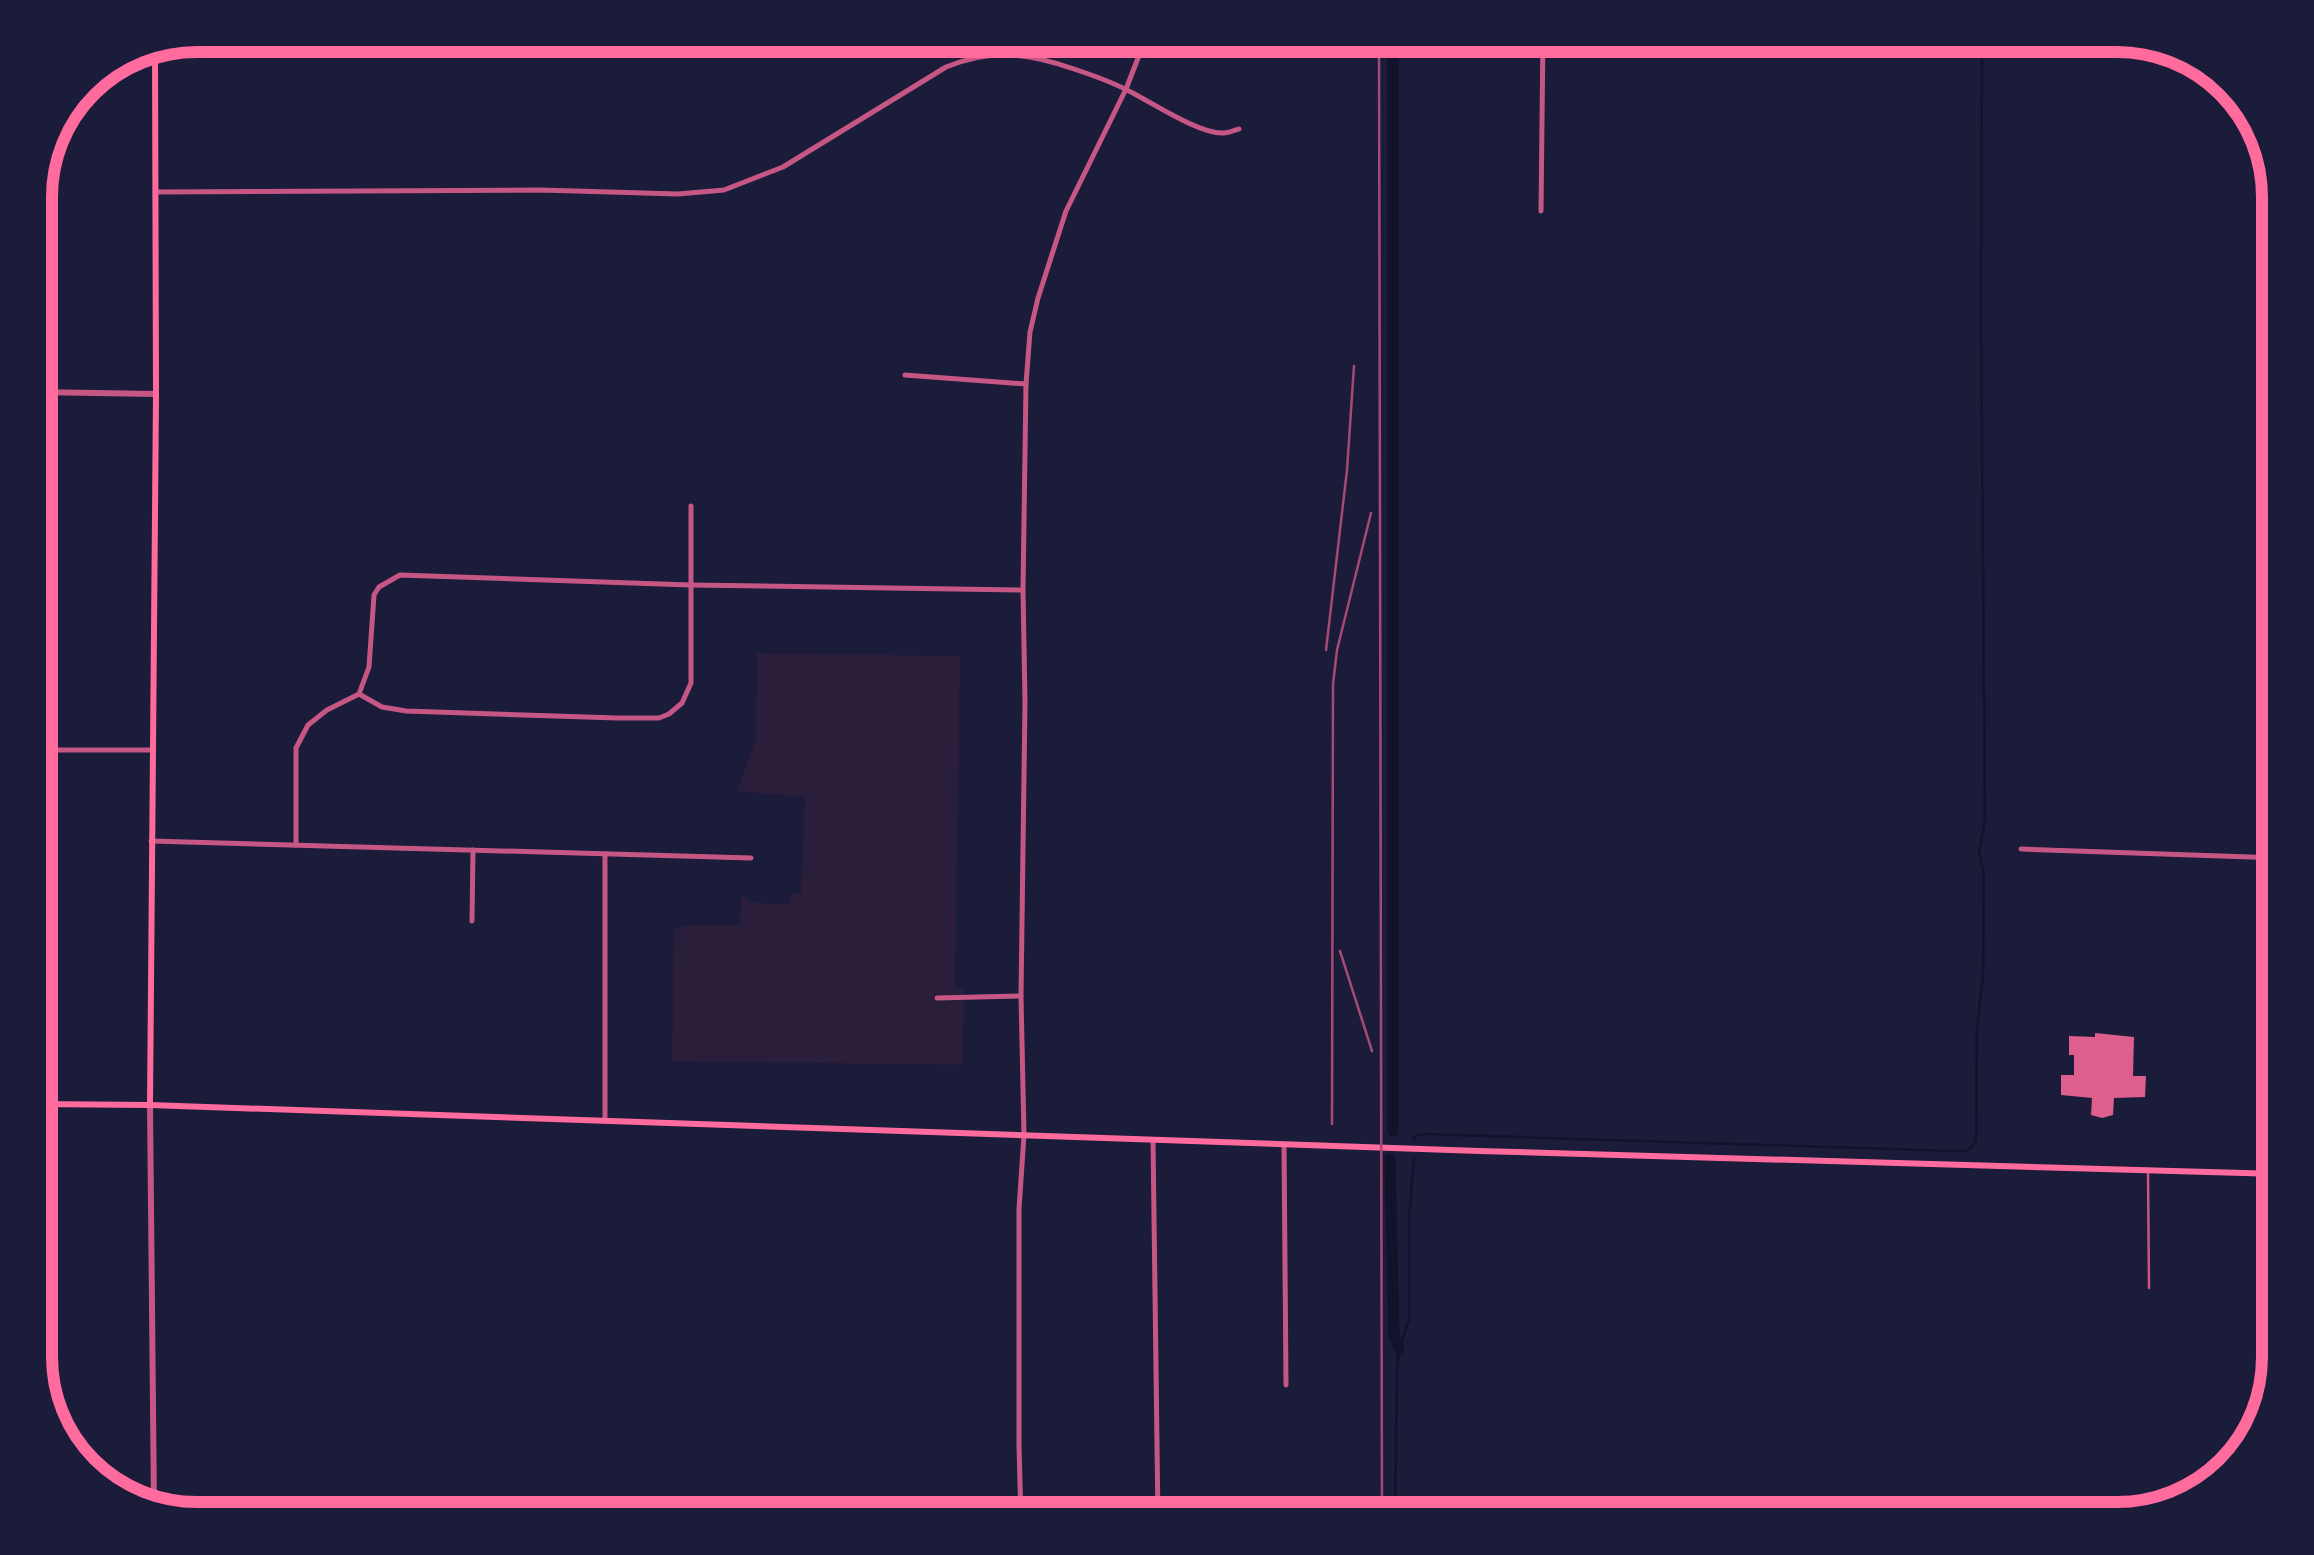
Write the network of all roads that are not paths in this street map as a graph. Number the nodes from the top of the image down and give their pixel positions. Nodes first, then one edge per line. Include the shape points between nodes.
1 (1140, 52) edge
2 (1543, 52) edge
3 (155, 60) edge
4 (1126, 89) junction
5 (1239, 129) dead end
6 (155, 192) junction
7 (1542, 211) dead end
8 (905, 376) dead end
9 (1026, 384) junction
10 (53, 392) edge
11 (156, 394) junction
12 (691, 506) dead end
13 (690, 584) junction
14 (1023, 590) junction
15 (359, 694) junction
16 (53, 750) edge
17 (152, 750) junction
18 (151, 841) junction
19 (296, 845) junction
20 (2021, 849) dead end
21 (473, 850) junction
22 (605, 854) junction
23 (2262, 857) edge
24 (751, 858) dead end
25 (472, 921) dead end
26 (1021, 996) junction
27 (938, 998) dead end
28 (53, 1104) edge
29 (150, 1105) junction
30 (605, 1120) junction
31 (1024, 1135) junction
32 (1154, 1140) junction
33 (1284, 1144) junction
34 (2148, 1170) junction
35 (2262, 1173) edge
36 (2149, 1288) dead end
37 (1286, 1385) dead end
38 (154, 1496) edge
39 (1021, 1502) edge
40 (1158, 1502) edge

1 - 4 street
2 - 7 street
3 - 6 main road
4 - 5 street via 1205,129
4 - 6 street via 1047,59 970,58 783,167 715,191
4 - 9 street via 1066,211 1030,332
6 - 11 main road
8 - 9 street
9 - 14 street
10 - 11 street
11 - 17 main road
12 - 13 street
13 - 14 street
13 - 15 street via 400,576 374,595 369,667
13 - 15 street via 690,683 682,703 659,718 406,712
14 - 26 street
15 - 19 street via 308,725 296,748
16 - 17 street
17 - 18 main road
18 - 19 street
18 - 29 main road
19 - 21 street
20 - 23 street
21 - 22 street
21 - 25 street
22 - 24 street
22 - 30 street
26 - 27 street
26 - 31 street
28 - 29 main road
29 - 30 main road
29 - 38 street
30 - 31 main road
31 - 32 main road
31 - 39 street
32 - 33 main road
32 - 40 street
33 - 34 main road
33 - 37 street
34 - 35 main road
34 - 36 lane

